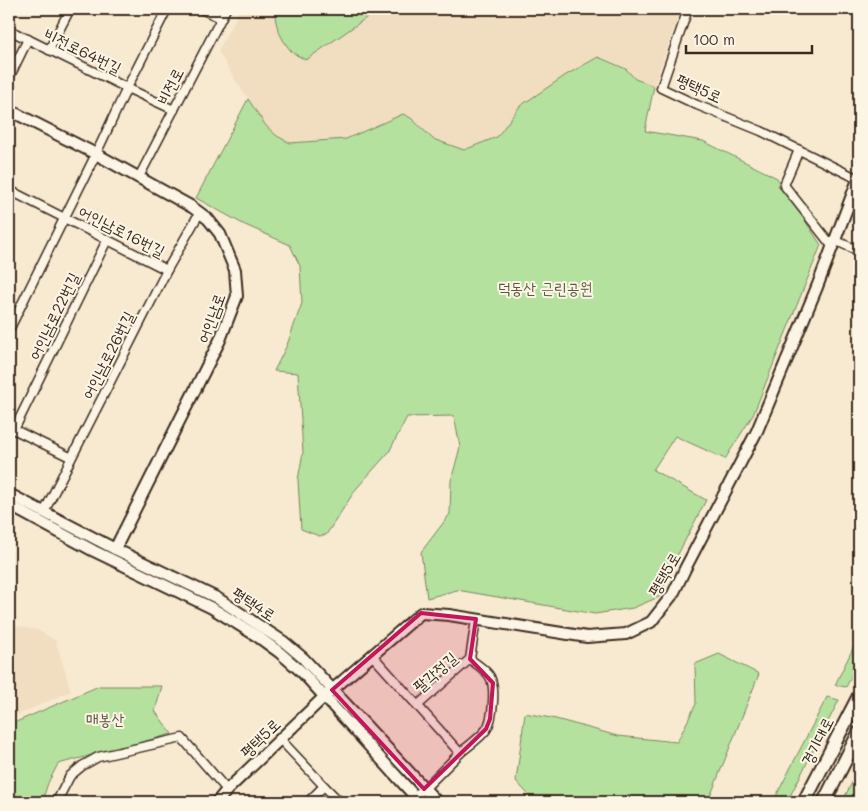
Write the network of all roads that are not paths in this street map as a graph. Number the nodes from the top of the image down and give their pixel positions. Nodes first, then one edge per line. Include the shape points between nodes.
1 (70, 9) edge
2 (167, 9) edge
3 (201, 9) edge
4 (226, 9) edge
5 (688, 9) edge
6 (221, 18) junction
7 (9, 30) edge
8 (28, 39) junction
9 (50, 50) junction
10 (9, 78) edge
11 (127, 88) junction
12 (9, 110) edge
13 (174, 110) junction
14 (799, 150) junction
15 (96, 154) junction
16 (140, 177) junction
17 (859, 178) edge
18 (11, 192) edge
19 (9, 203) edge
20 (200, 212) junction
21 (64, 217) junction
22 (107, 240) junction
23 (833, 243) junction
24 (859, 251) edge
25 (167, 270) junction
26 (9, 330) edge
27 (12, 428) edge
28 (70, 458) junction
29 (9, 494) edge
30 (9, 505) edge
31 (44, 512) junction
32 (115, 549) junction
33 (476, 619) junction
34 (372, 655) junction
35 (470, 659) junction
36 (328, 693) junction
37 (859, 696) edge
38 (417, 706) junction
39 (859, 733) edge
40 (280, 739) junction
41 (460, 753) junction
42 (324, 786) junction
43 (424, 789) junction
44 (227, 790) junction
45 (414, 800) edge
46 (58, 802) edge
47 (217, 802) edge
48 (308, 802) edge
49 (340, 802) edge
50 (437, 802) edge
51 (804, 802) edge
52 (824, 802) edge

1 - 9 street
2 - 11 street
3 - 6 street
4 - 6 street, 비전로
5 - 14 street, 평택5로 via 661,88
6 - 13 street, 비전로
7 - 8 street, 비전로64번길
8 - 9 street, 비전로64번길
8 - 10 street, 비전로64번길
9 - 11 street, 비전로64번길
11 - 13 street, 비전로64번길
11 - 15 street, 비전로64번길
12 - 15 street, 어인남로
13 - 16 street, 비전로
14 - 17 street, 평택5로
14 - 23 street via 784,185
15 - 16 street, 어인남로
15 - 21 street, 어인남로16번길
16 - 20 street, 어인남로
17 - 23 street, 평택5로
18 - 19 street
18 - 21 street
20 - 25 street, 어인남로26번길
20 - 32 street, 어인남로 via 220,234 235,270 237,296 220,340
21 - 22 street, 어인남로16번길
21 - 26 street, 어인남로16번길
22 - 25 street, 어인남로16번길
22 - 27 street, 어인남로22번길
23 - 24 street
23 - 33 street, 평택5로 via 757,431 673,594 651,622 626,634 587,637
25 - 28 street, 어인남로26번길
27 - 28 street, 어인남로22번길
28 - 31 street, 어인남로26번길
29 - 31 street, 평택4로
30 - 36 street, 평택4로 via 94,551 212,608 279,652
31 - 32 street, 평택4로
32 - 36 street, 평택4로 via 230,606 294,650
33 - 34 street, 평택5로 via 421,613
33 - 35 street, 팔각정길
34 - 36 street, 평택5로
34 - 38 street, 팔각정길
35 - 38 street, 팔각정길
35 - 41 street, 팔각정길 via 489,675 493,683 493,702 486,729
36 - 40 street, 평택5로
36 - 43 street, 평택4로
36 - 45 street, 평택4로
37 - 51 main road, 경기대로
38 - 41 street, 팔각정길
39 - 52 main road
40 - 42 street
40 - 44 street, 평택5로
41 - 43 street, 팔각정길
42 - 48 street
42 - 49 street
43 - 45 street, 팔각정길
43 - 50 street, 평택4로
44 - 46 street via 182,738 98,757 70,776
44 - 47 street, 평택5로

